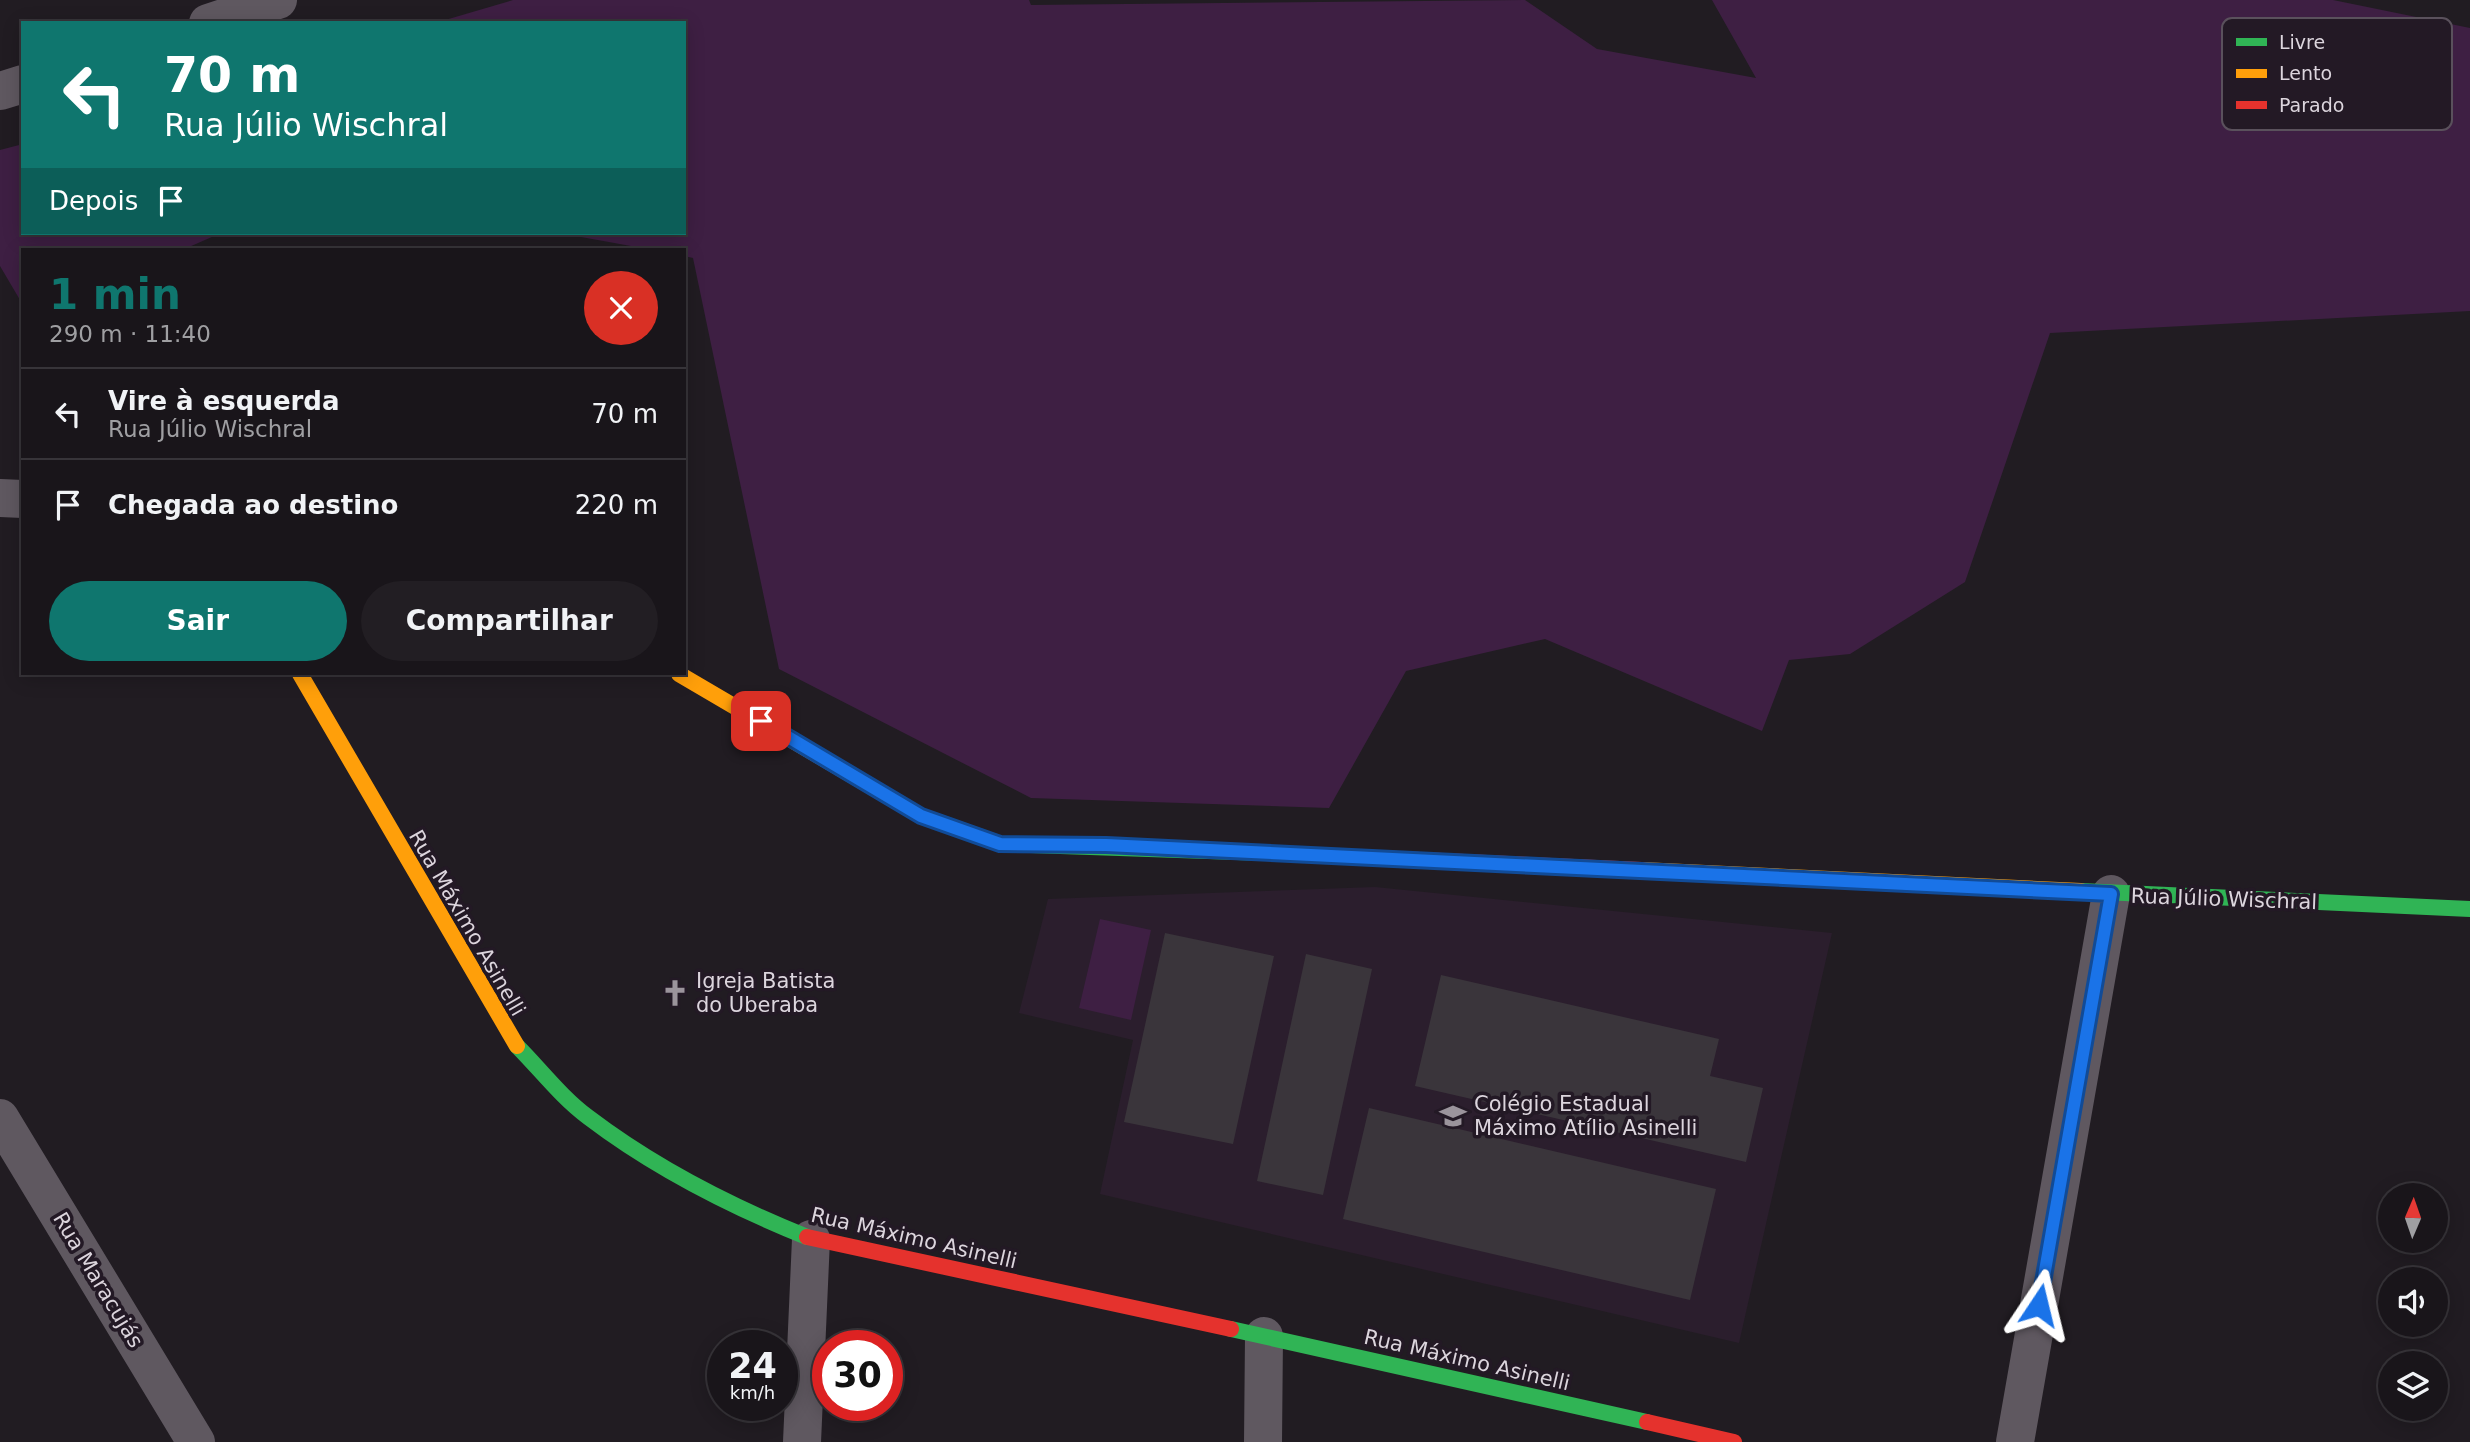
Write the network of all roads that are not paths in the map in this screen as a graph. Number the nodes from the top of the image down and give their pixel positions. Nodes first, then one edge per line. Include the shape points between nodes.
1 (278, 0) edge
2 (214, 21) edge
3 (21, 85) edge
4 (0, 91) edge
5 (0, 499) edge
6 (21, 499) edge
7 (301, 675) edge
8 (681, 675) edge
9 (2111, 894) junction
10 (2470, 909) edge
11 (0, 1118) edge
12 (811, 1240) junction
13 (1264, 1336) junction
14 (196, 1442) edge
15 (802, 1442) edge
16 (1264, 1442) edge
17 (1734, 1442) edge
18 (2015, 1442) edge

1 - 2 street
3 - 4 street
5 - 6 street
7 - 12 street, Rua Máximo Asinelli via 510,1039 586,1116 670,1173
8 - 9 street, Rua Júlio Wischral via 921,816 1000,844 1106,845
9 - 10 street, Rua Júlio Wischral
9 - 18 street
11 - 14 street, Rua Maracujás
12 - 13 street, Rua Máximo Asinelli
12 - 15 street
13 - 16 street
13 - 17 street, Rua Máximo Asinelli

